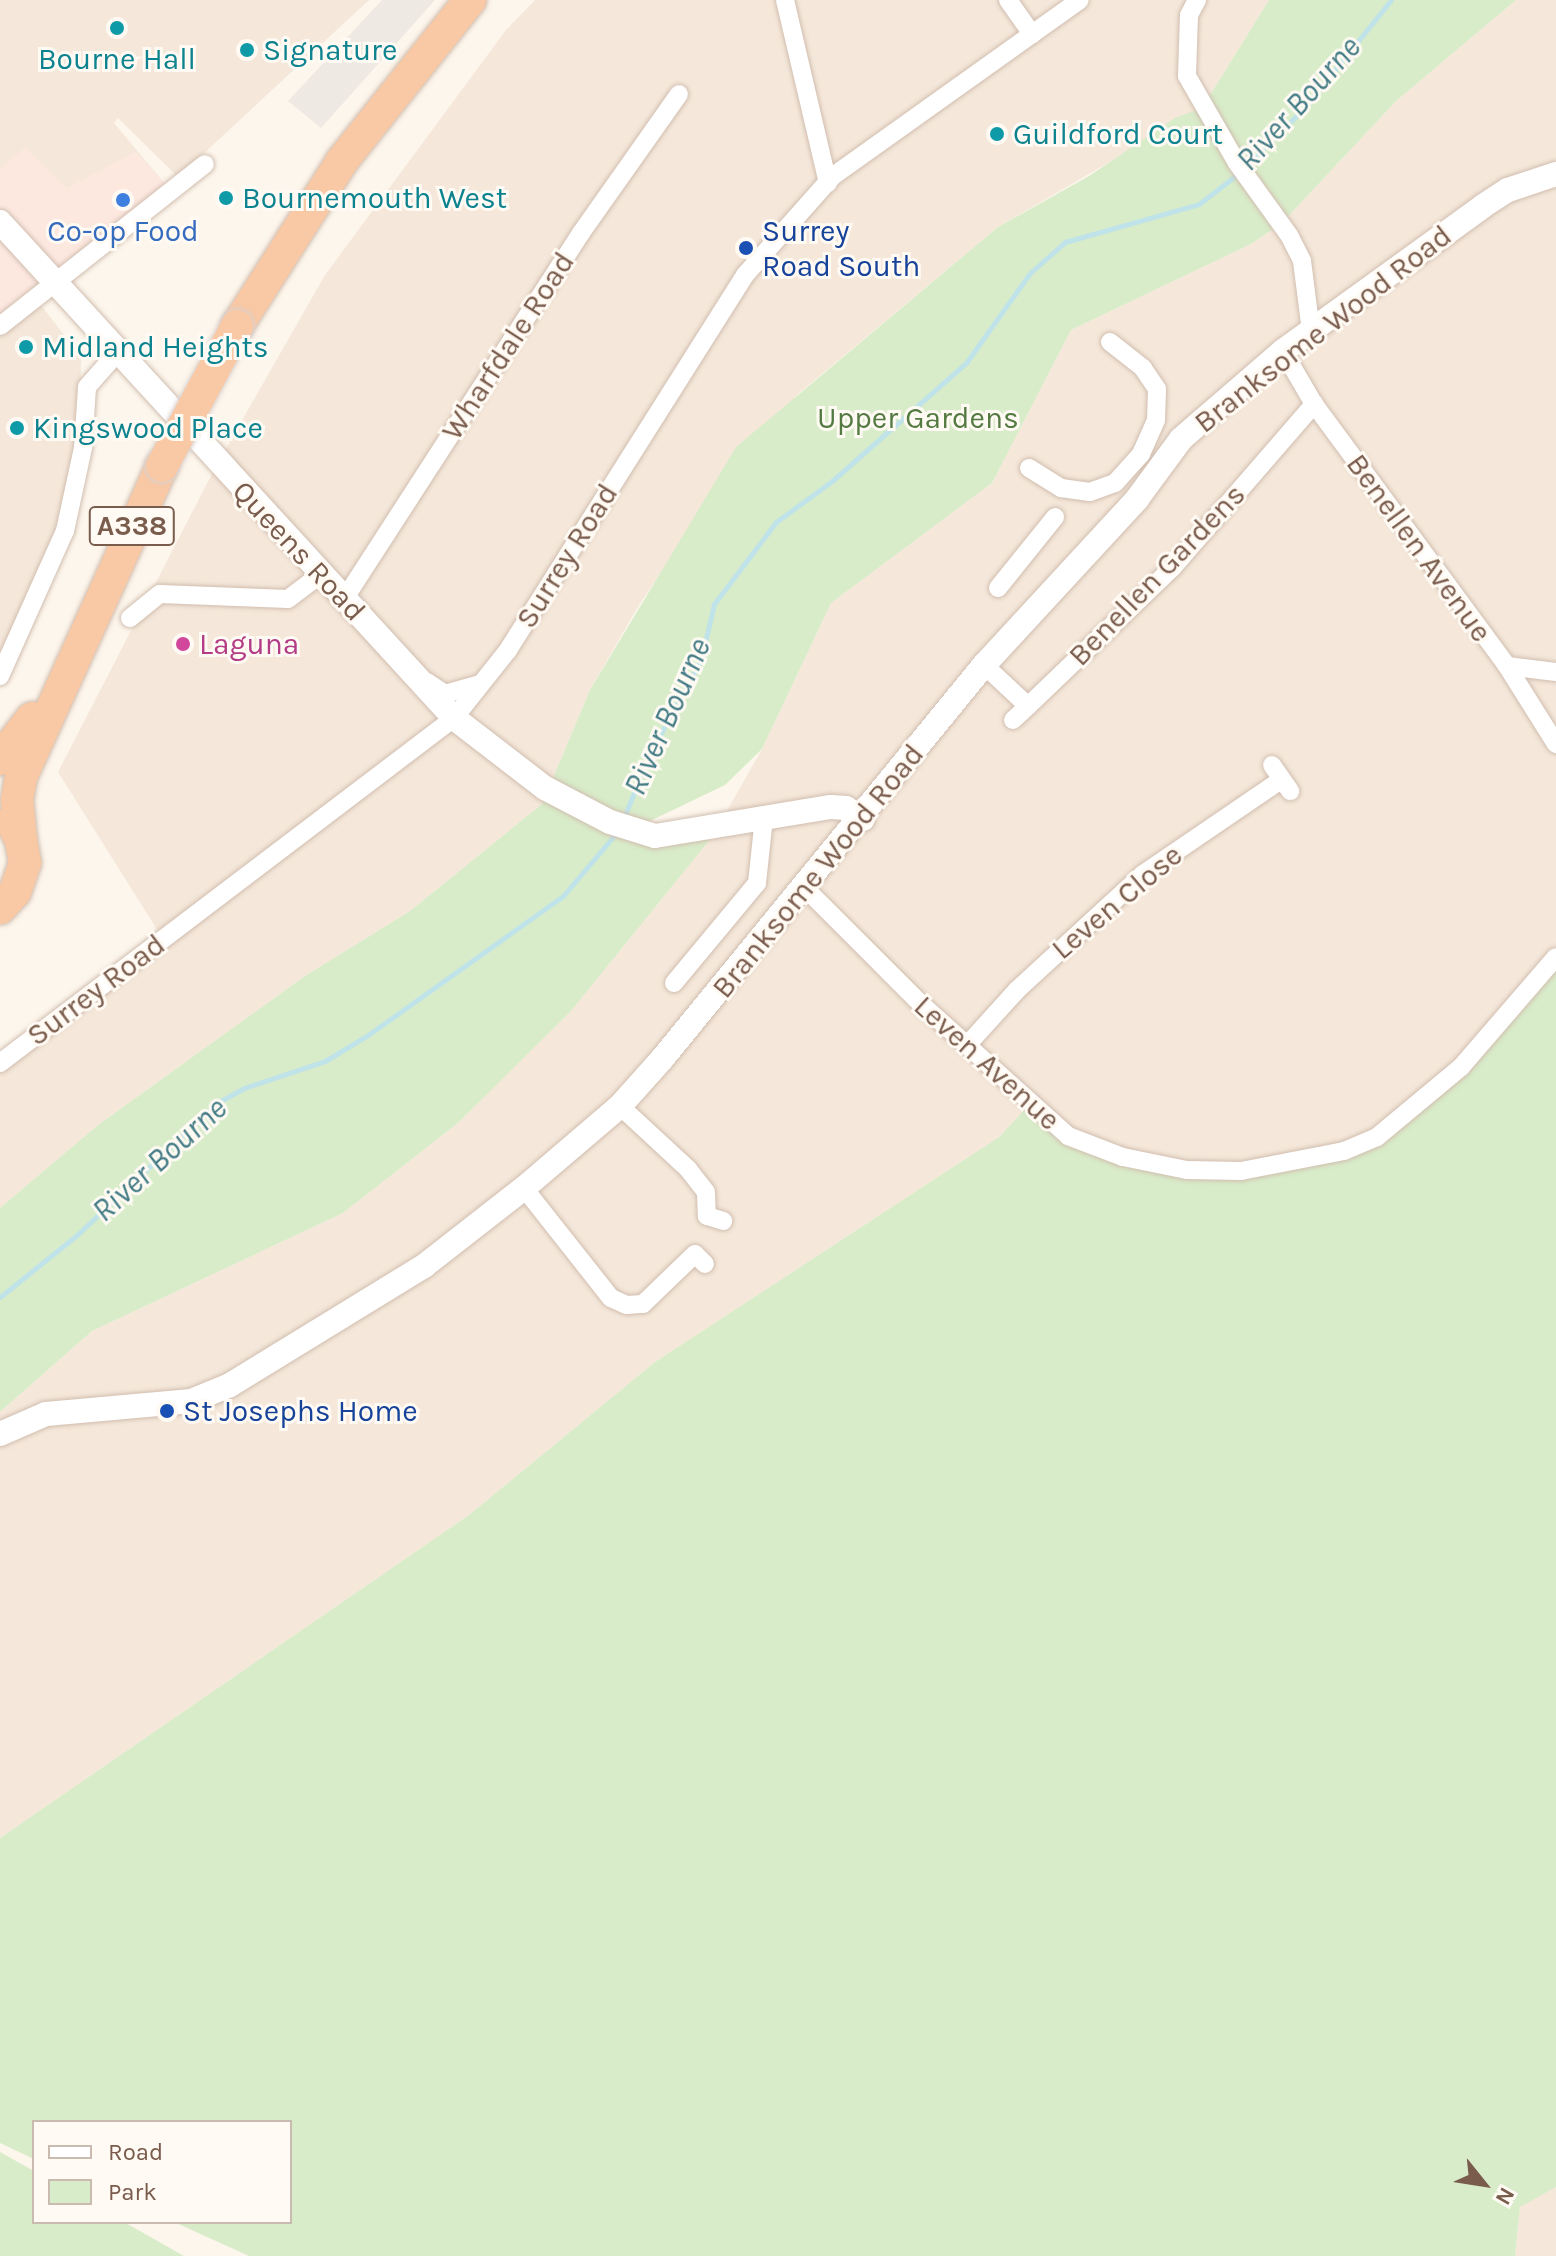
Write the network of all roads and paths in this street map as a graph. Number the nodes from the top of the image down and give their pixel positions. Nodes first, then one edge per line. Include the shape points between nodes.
1 (470, 0) edge
2 (785, 0) edge
3 (1008, 0) edge
4 (1080, 0) edge
5 (1197, 0) edge
6 (1032, 34) junction
7 (679, 94) dead end
8 (205, 164) dead end
9 (1556, 174) edge
10 (828, 183) junction
11 (0, 222) edge
12 (51, 282) junction
13 (0, 326) edge
14 (1311, 331) junction
15 (1110, 342) dead end
16 (1283, 351) junction
17 (117, 353) junction
18 (1314, 404) junction
19 (1029, 468) dead end
20 (1055, 517) dead end
21 (320, 575) junction
22 (998, 588) dead end
23 (343, 601) junction
24 (130, 618) dead end
25 (76, 647) junction
26 (984, 665) junction
27 (406, 666) junction
28 (1507, 666) junction
29 (1556, 672) edge
30 (0, 676) edge
31 (479, 684) junction
32 (1028, 706) junction
33 (454, 718) junction
34 (1013, 720) dead end
35 (1556, 744) edge
36 (0, 759) edge
37 (1281, 779) dead end
38 (0, 810) edge
39 (764, 817) junction
40 (863, 819) junction
41 (21, 840) junction
42 (806, 889) junction
43 (0, 908) edge
44 (1556, 957) edge
45 (674, 983) dead end
46 (969, 1043) junction
47 (0, 1063) edge
48 (620, 1106) junction
49 (524, 1188) junction
50 (710, 1222) dead end
51 (705, 1264) dead end
52 (0, 1434) edge

1 - 25 highway, A338, bridge via 342,161 237,326 162,466
2 - 10 street
3 - 6 street
4 - 6 street, Surrey Road
5 - 14 street via 1189,15 1187,76 1215,126 1278,214 1302,261
6 - 10 street, Surrey Road
7 - 23 street, Wharfdale Road via 581,233
8 - 12 street
9 - 14 street, Branksome Wood Road via 1490,201
10 - 31 street, Surrey Road via 743,278 508,650
11 - 12 street, Queens Road
12 - 13 street
12 - 17 street, Queens Road
14 - 16 street, Branksome Wood Road
15 - 19 street via 1143,368 1157,389 1156,420 1141,454 1115,483 1090,492 1061,488
16 - 18 street, Benellen Avenue
16 - 26 street, Branksome Wood Road via 1181,439 1137,499
17 - 21 street, Queens Road
17 - 30 street via 87,387 83,448 65,531
18 - 28 street, Benellen Avenue
18 - 32 street, Benellen Gardens via 1173,567
20 - 22 street
21 - 23 street, Queens Road
21 - 24 street via 288,599 160,594
23 - 27 street, Queens Road
25 - 36 highway via 27,727
25 - 41 highway via 21,777
26 - 32 street
26 - 40 street, Branksome Wood Road
27 - 31 street, Queens Road via 445,694
27 - 33 street, Queens Road
28 - 29 street
28 - 35 street, Benellen Avenue
31 - 33 street, Surrey Road
32 - 34 street, Benellen Gardens
33 - 39 street, Queens Road via 545,788 619,826 655,836
33 - 47 street, Surrey Road
37 - 46 street, Leven Close via 1143,874 1017,990
38 - 41 highway
39 - 40 street, Queens Road via 831,807 846,808
39 - 45 street via 757,883 690,953
40 - 42 street, Branksome Wood Road
41 - 43 highway via 22,878
42 - 46 street, Leven Avenue via 920,1003
42 - 48 street, Branksome Wood Road
44 - 46 street, Leven Avenue via 1461,1067 1377,1137 1344,1151 1241,1171 1187,1170 1136,1160 1068,1136
48 - 49 street, Branksome Wood Road
48 - 50 street via 700,1183
49 - 51 street via 611,1298 627,1305 643,1304 695,1254
49 - 52 street, Branksome Wood Road via 424,1266 230,1385 191,1401 46,1414

